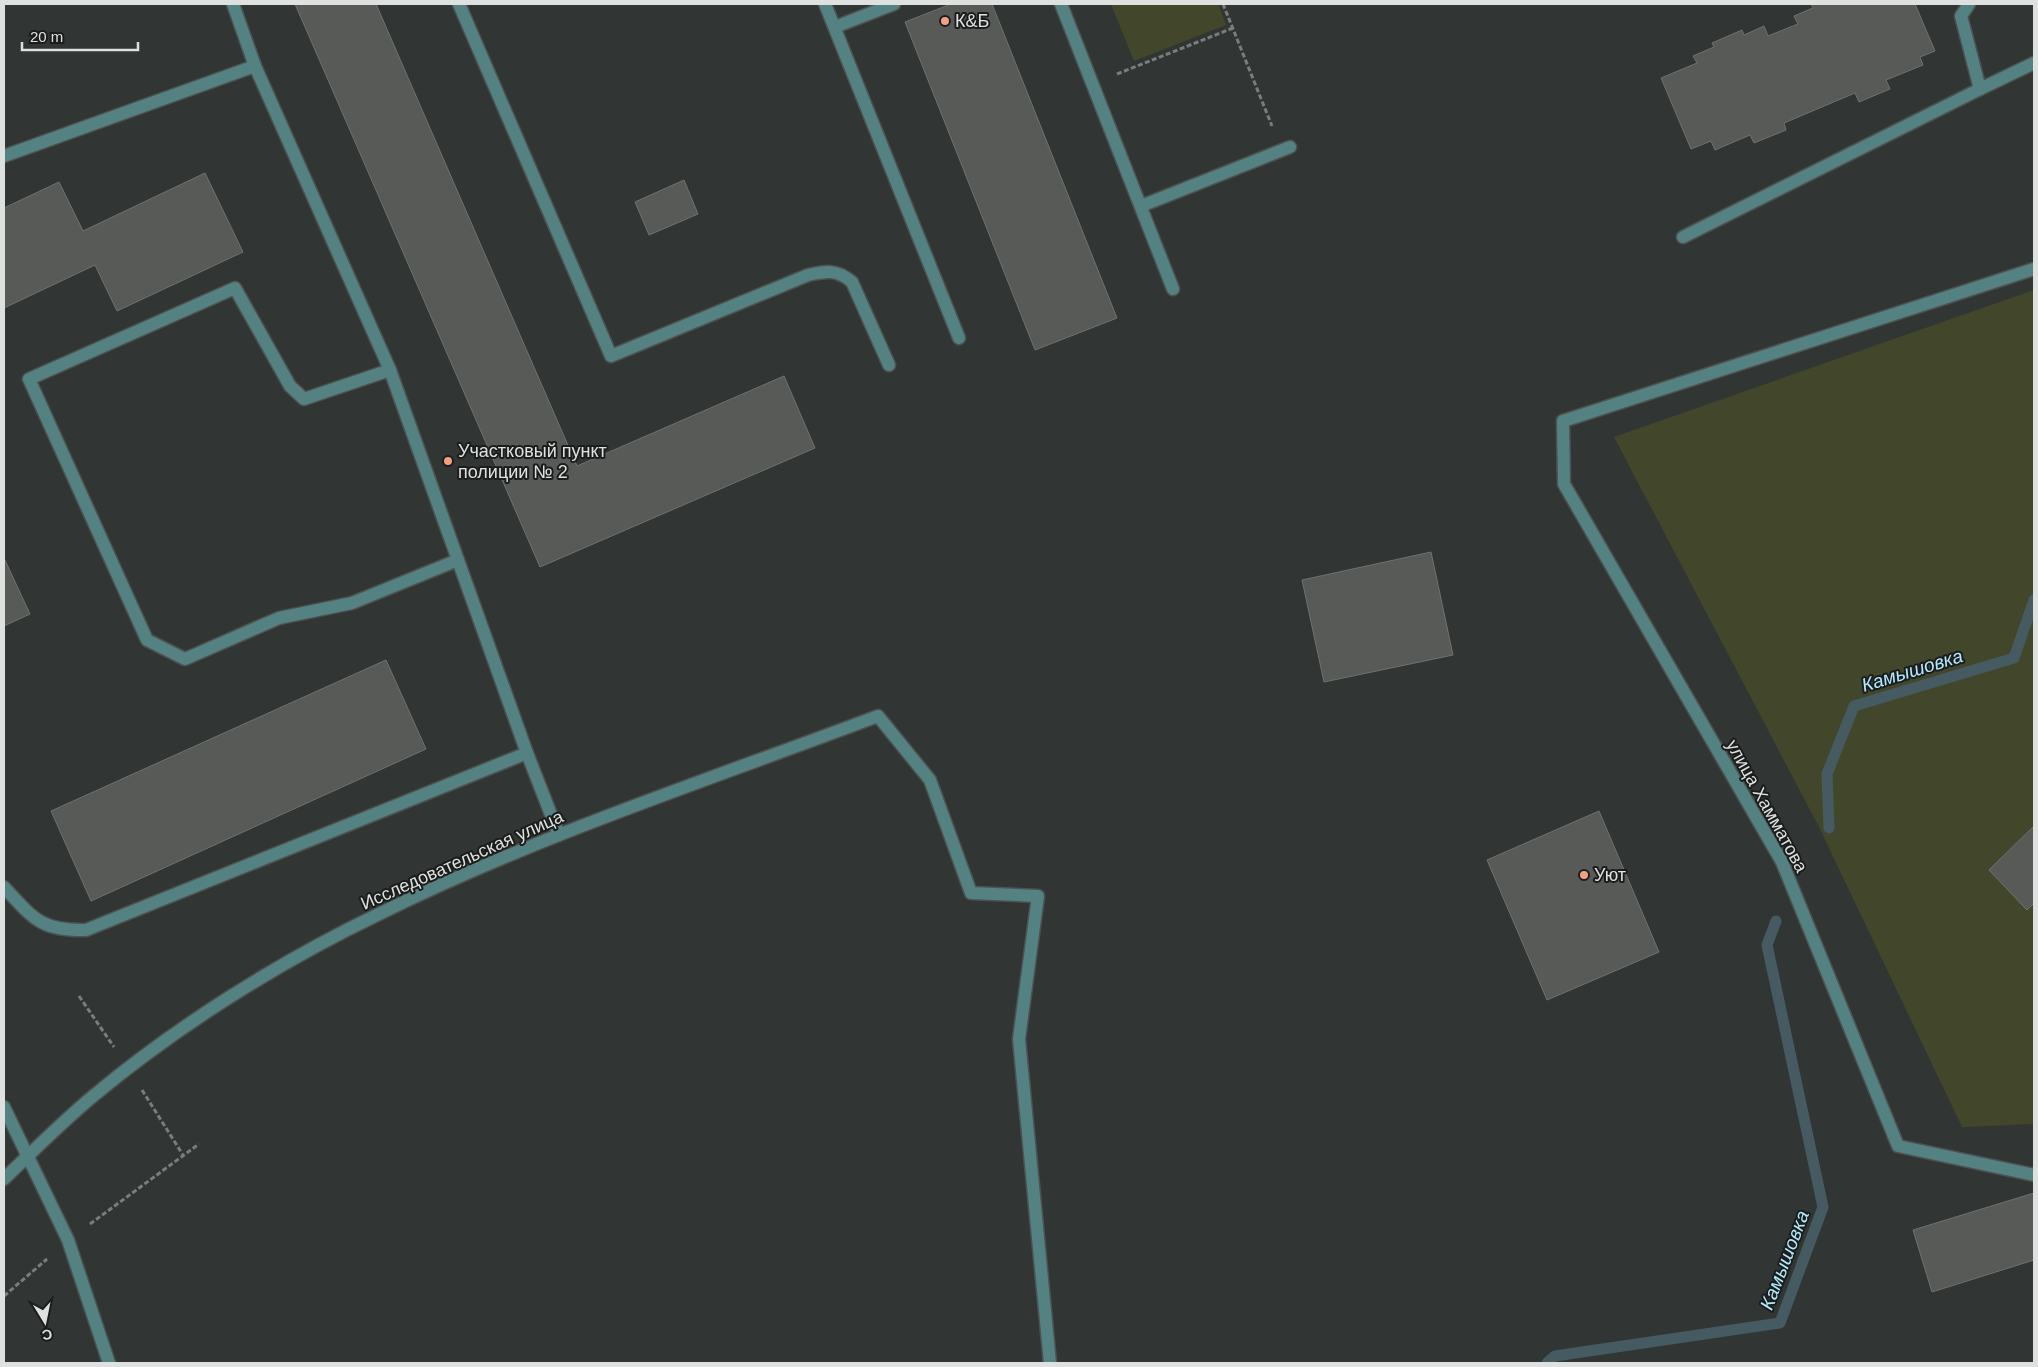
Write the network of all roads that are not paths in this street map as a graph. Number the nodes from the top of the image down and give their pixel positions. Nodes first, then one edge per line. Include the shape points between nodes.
1 (232, 4) edge
2 (459, 4) edge
3 (825, 4) edge
4 (894, 4) edge
5 (1060, 4) edge
6 (1969, 4) edge
7 (835, 27) junction
8 (2034, 63) edge
9 (255, 66) junction
10 (1980, 88) junction
11 (1285, 148) road end
12 (4, 156) edge
13 (1141, 206) junction
14 (1684, 237) dead end
15 (2034, 269) edge
16 (1173, 288) dead end
17 (959, 338) dead end
18 (889, 365) dead end
19 (390, 370) junction
20 (458, 560) junction
21 (527, 753) junction
22 (560, 835) junction
23 (4, 887) edge
24 (4, 1107) edge
25 (27, 1156) junction
26 (2034, 1175) edge
27 (4, 1179) edge
28 (109, 1363) edge
29 (1050, 1363) edge

1 - 9 street
2 - 18 street via 611,356 808,275 830,270 852,282
3 - 7 street
4 - 7 street
5 - 13 street
6 - 10 street via 1961,16
7 - 17 street
8 - 10 street
9 - 12 street
9 - 19 street
10 - 14 street
11 - 13 street
13 - 16 street
15 - 26 street, улица Хамматова via 1563,421 1564,484 1782,862 1898,1146
19 - 20 street
19 - 20 street via 304,398 290,386 234,288 29,379 147,640 185,659 279,618 352,603
20 - 21 street
21 - 22 street
21 - 23 street via 86,930 63,931 38,923
22 - 25 street, Исследовательская улица via 445,882 310,950 220,1005 140,1060 71,1115
22 - 29 street, Исследовательская улица via 878,716 930,780 972,893 1038,896 1019,1038
24 - 25 street
25 - 27 street, Исследовательская улица
25 - 28 street via 68,1240

